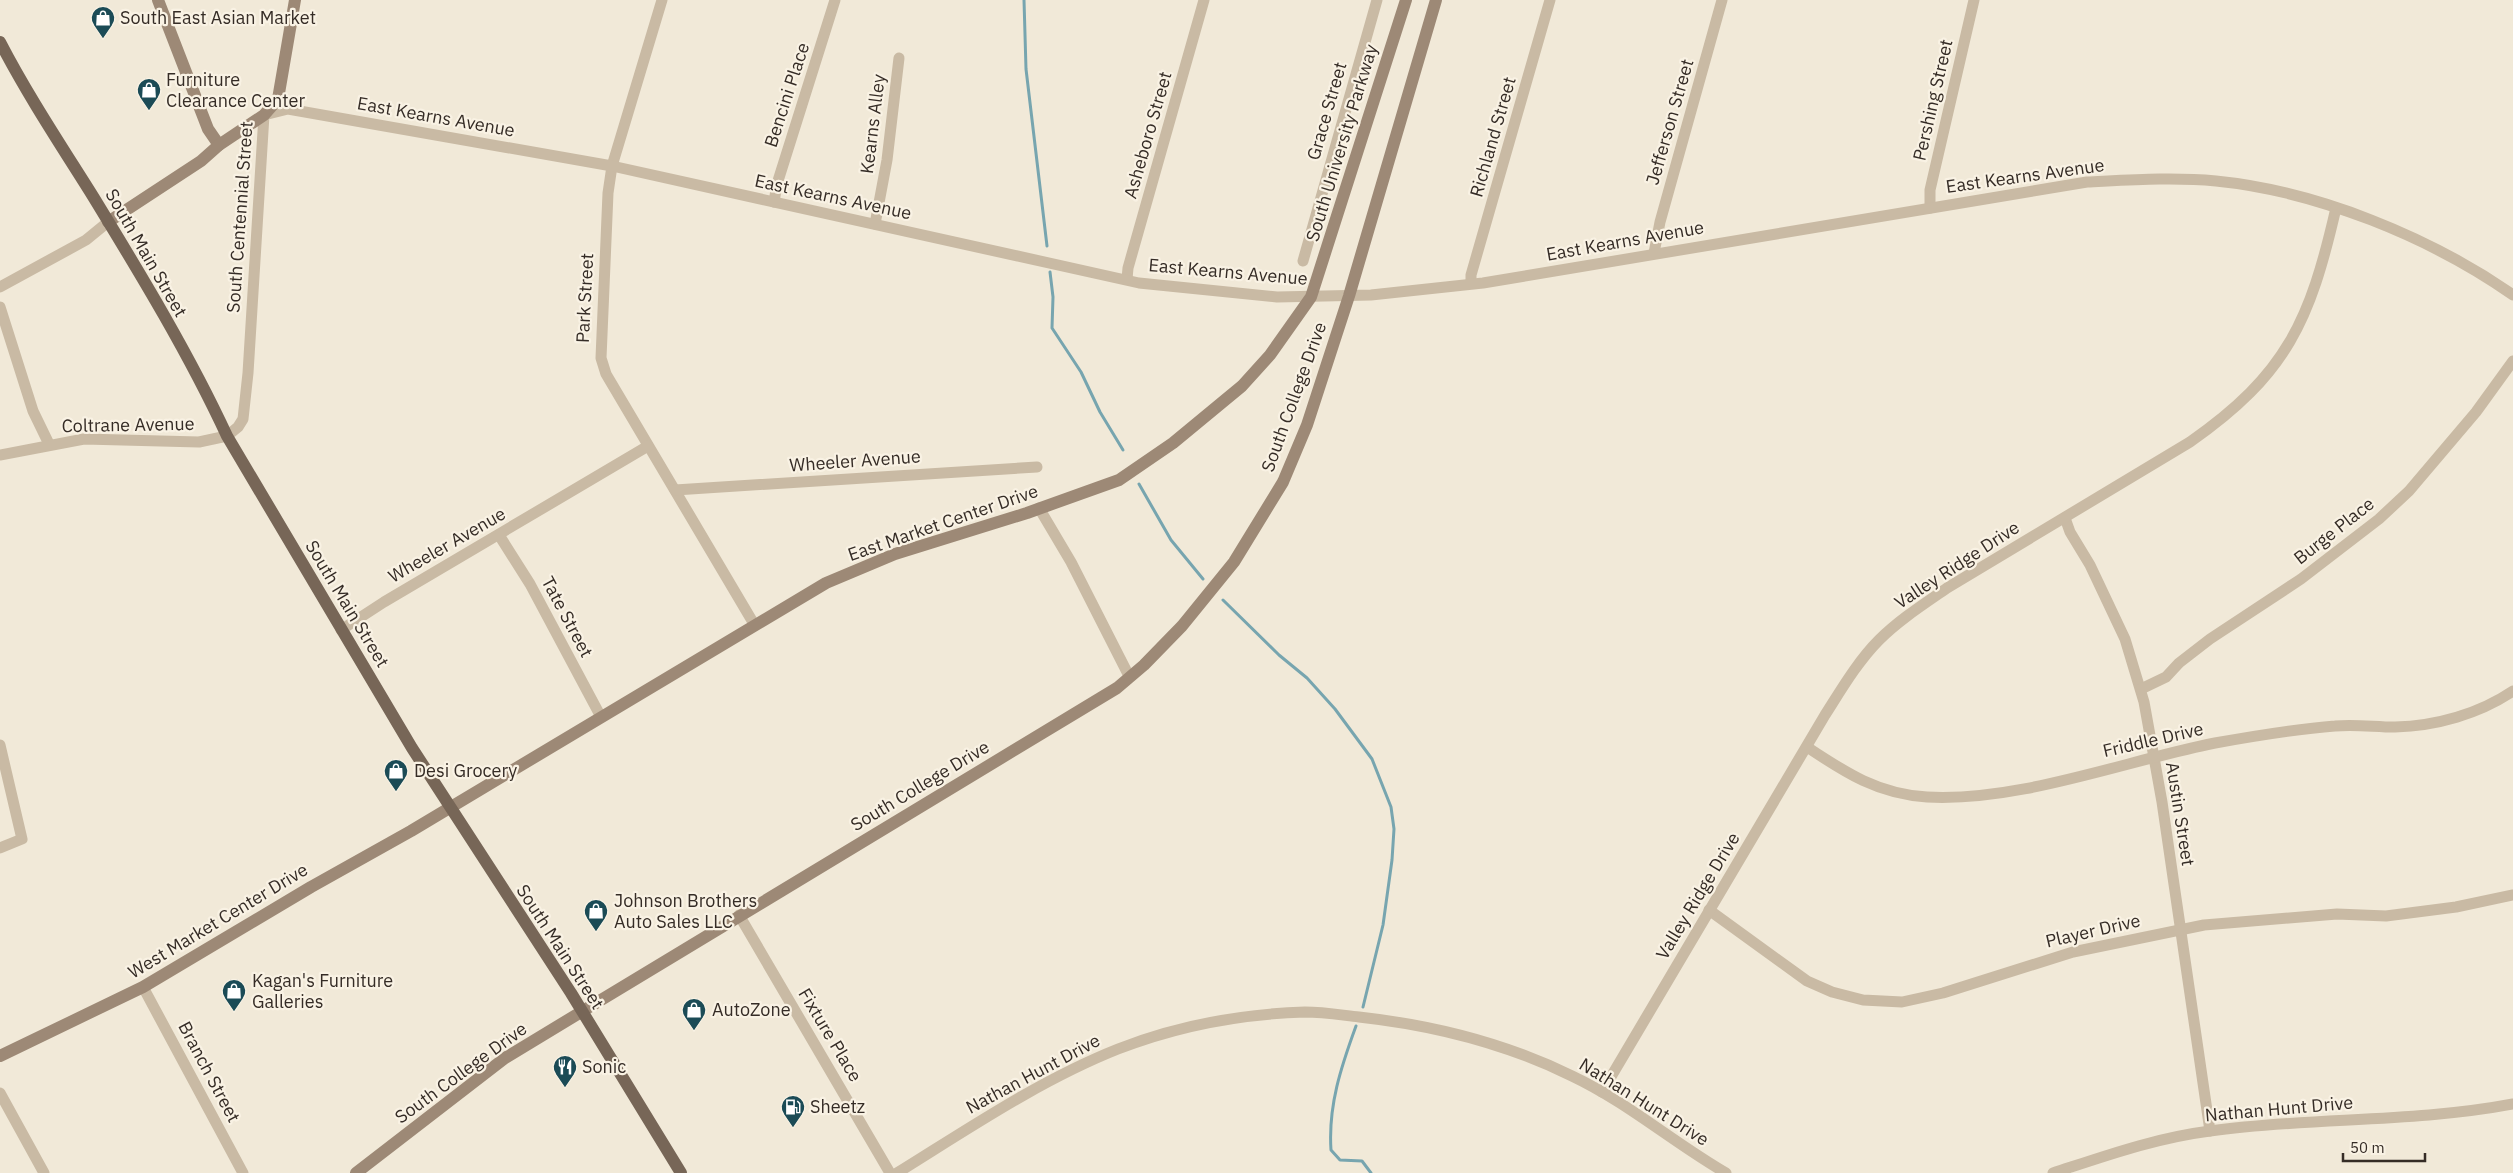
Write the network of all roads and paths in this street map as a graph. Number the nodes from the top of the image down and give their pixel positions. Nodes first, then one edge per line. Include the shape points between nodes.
1 (158, 0) edge
2 (295, 0) edge
3 (662, 0) edge
4 (836, 0) edge
5 (1204, 0) edge
6 (1377, 0) edge
7 (1406, 0) edge
8 (1436, 0) edge
9 (1550, 0) edge
10 (1722, 0) edge
11 (1974, 0) edge
12 (0, 42) edge
13 (898, 58) dead end
14 (264, 115) junction
15 (219, 145) junction
16 (612, 166) junction
17 (774, 202) junction
18 (1930, 208) junction
19 (2336, 208) junction
20 (108, 222) junction
21 (876, 224) junction
22 (1654, 253) junction
23 (1303, 261) dead end
24 (1127, 279) junction
25 (1471, 283) junction
26 (0, 287) edge
27 (2513, 295) edge
28 (1349, 296) junction
29 (1311, 297) junction
30 (0, 308) edge
31 (2513, 361) edge
32 (227, 436) junction
33 (49, 444) junction
34 (648, 446) junction
35 (0, 455) edge
36 (1037, 466) dead end
37 (675, 490) junction
38 (1039, 508) junction
39 (2065, 518) junction
40 (499, 536) junction
41 (754, 624) junction
42 (341, 630) junction
43 (1129, 676) junction
44 (2141, 689) junction
45 (2513, 691) edge
46 (600, 717) junction
47 (0, 745) edge
48 (1807, 746) junction
49 (2153, 759) junction
50 (449, 808) junction
51 (0, 848) edge
52 (2513, 895) edge
53 (1709, 910) junction
54 (739, 915) junction
55 (2180, 930) junction
56 (143, 987) junction
57 (582, 1012) junction
58 (0, 1056) edge
59 (1602, 1092) junction
60 (0, 1094) edge
61 (2513, 1104) edge
62 (2210, 1131) junction
63 (44, 1173) edge
64 (243, 1173) edge
65 (356, 1173) edge
66 (681, 1173) edge
67 (890, 1173) edge
68 (897, 1173) edge
69 (1726, 1173) edge
70 (2052, 1173) edge

1 - 15 main road via 208,129
2 - 14 main road, South Centennial Street via 278,99
3 - 16 street, Park Street
4 - 17 street, Bencini Place
5 - 24 street, Asheboro Street
6 - 23 street, Grace Street
7 - 29 main road, South University Parkway
8 - 28 main road
9 - 25 street, Richland Street
10 - 22 street, Jefferson Street
11 - 18 street, Pershing Street via 1930,190
12 - 20 main road, South Main Street
13 - 21 street, Kearns Alley
14 - 15 main road, East Kearns Avenue
14 - 16 street, East Kearns Avenue via 288,109
14 - 32 street, South Centennial Street via 243,420
15 - 20 main road, East Kearns Avenue via 201,161
16 - 17 street, East Kearns Avenue
16 - 34 street, Park Street via 600,348 606,374
17 - 21 street, East Kearns Avenue
18 - 19 street, East Kearns Avenue via 2087,182 2161,178 2246,185
18 - 22 street, East Kearns Avenue
19 - 27 street, East Kearns Avenue via 2415,238 2458,259
19 - 39 street, Valley Ridge Drive via 2309,306 2267,375 2226,417
20 - 26 street via 86,240
20 - 32 main road, South Main Street via 204,386
21 - 24 street, East Kearns Avenue
22 - 25 street, East Kearns Avenue
24 - 29 street, East Kearns Avenue via 1277,297
25 - 28 street, East Kearns Avenue
28 - 29 street, East Kearns Avenue
28 - 43 main road, South College Drive via 1307,425 1283,482 1234,562 1182,626
29 - 38 main road, East Market Center Drive via 1270,355 1242,386 1173,443 1119,480
30 - 33 street via 33,411
31 - 44 street, Burge Place via 2476,412 2409,491 2379,519 2301,579 2210,639 2179,662 2166,677
32 - 33 street, Coltrane Avenue via 199,442 84,439
32 - 42 main road, South Main Street
33 - 35 street, Coltrane Avenue
34 - 37 street, Park Street
34 - 40 street, Wheeler Avenue
36 - 37 street, Wheeler Avenue
37 - 41 street, Park Street
38 - 41 main road, East Market Center Drive via 895,554 826,583
38 - 43 street via 1071,562
39 - 44 street, Austin Street via 2125,638
39 - 48 street, Valley Ridge Drive via 1947,588 1878,641 1841,688
40 - 42 street, Wheeler Avenue
40 - 46 street, Tate Street via 530,584
41 - 46 main road, East Market Center Drive
42 - 50 main road, South Main Street
43 - 54 main road, South College Drive via 1117,688
44 - 49 street, Austin Street
45 - 49 street, Friddle Drive via 2480,708 2431,723 2396,727 2336,726 2296,731 2215,743
46 - 50 main road, East Market Center Drive
47 - 51 street via 22,839
48 - 49 street, Friddle Drive via 1849,775 1874,786 1925,796 2004,792
48 - 53 street, Valley Ridge Drive
49 - 55 street, Austin Street
50 - 56 main road, West Market Center Drive
50 - 57 main road, South Main Street
52 - 55 street, Player Drive via 2426,912 2386,916 2337,914 2263,918
53 - 55 street, Player Drive via 1807,981 1862,1000 1888,1002 1918,999 2073,952
53 - 59 street, Valley Ridge Drive
54 - 57 main road, South College Drive
54 - 67 street, Fixture Place
55 - 62 street, Austin Street
56 - 58 main road, West Market Center Drive
56 - 64 street, Branch Street
57 - 65 main road, South College Drive via 505,1058
57 - 66 main road, South Main Street
59 - 68 street, Nathan Hunt Drive via 1522,1054 1422,1027 1322,1013 1266,1015 1219,1021 1116,1050 1048,1082
59 - 69 street, Nathan Hunt Drive
60 - 63 street
61 - 62 street, Nathan Hunt Drive via 2391,1118
62 - 70 street, Nathan Hunt Drive via 2155,1140

